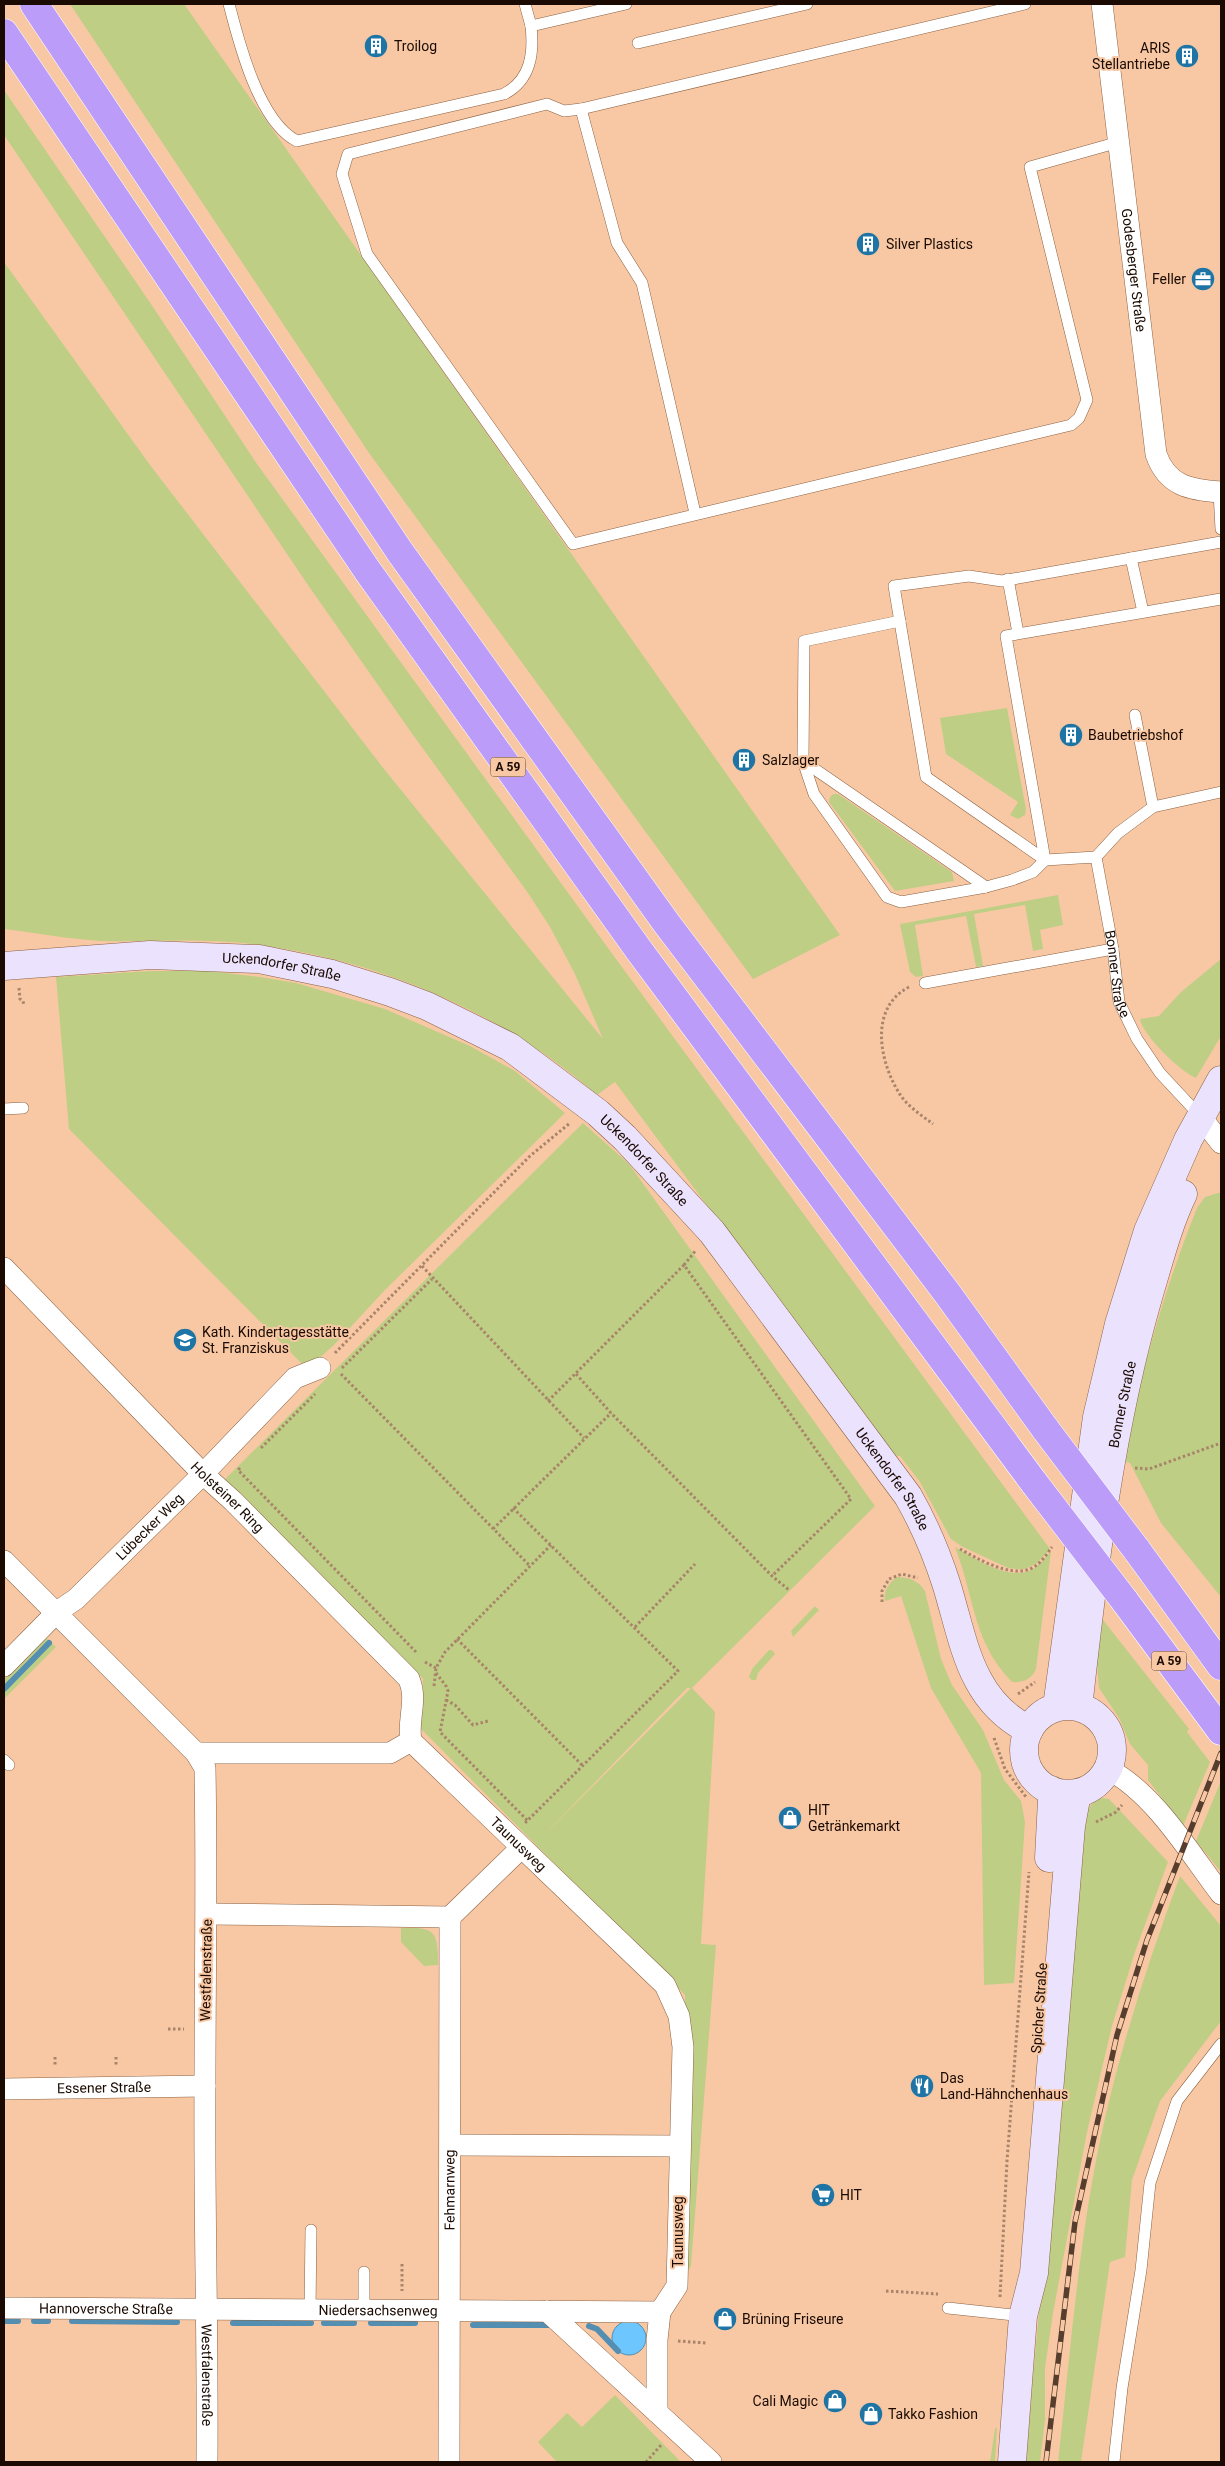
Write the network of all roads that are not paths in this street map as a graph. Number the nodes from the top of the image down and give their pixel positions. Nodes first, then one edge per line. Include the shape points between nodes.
1 (34, 4) edge
2 (229, 4) edge
3 (525, 4) edge
4 (626, 4) edge
5 (807, 4) edge
6 (1025, 4) edge
7 (1102, 4) edge
8 (531, 26) junction
9 (4, 33) edge
10 (638, 44) dead end
11 (581, 109) junction
12 (1119, 142) junction
13 (1220, 492) edge
14 (695, 513) junction
15 (1221, 528) edge
16 (1221, 542) edge
17 (1131, 558) junction
18 (1008, 579) junction
19 (1221, 599) edge
20 (1143, 612) junction
21 (900, 621) junction
22 (1018, 634) junction
23 (1135, 714) dead end
24 (802, 761) junction
25 (1221, 792) edge
26 (1153, 807) junction
27 (1096, 857) junction
28 (1044, 860) junction
29 (986, 887) junction
30 (1112, 949) junction
31 (4, 966) edge
32 (925, 983) road end
33 (1221, 1080) edge
34 (23, 1108) dead end
35 (4, 1109) edge
36 (1214, 1127) edge
37 (4, 1268) edge
38 (320, 1368) road end
39 (203, 1474) junction
40 (4, 1561) edge
41 (57, 1612) junction
42 (4, 1666) edge
43 (1221, 1666) edge
44 (1069, 1707) junction
45 (1218, 1727) edge
46 (1029, 1730) junction
47 (411, 1741) junction
48 (196, 1753) junction
49 (1108, 1768) junction
50 (1052, 1795) junction
51 (516, 1844) junction
52 (1221, 1894) edge
53 (207, 1914) junction
54 (450, 1917) junction
55 (1221, 2044) edge
56 (205, 2086) junction
57 (4, 2089) edge
58 (450, 2145) junction
59 (679, 2146) junction
60 (310, 2230) dead end
61 (364, 2272) dead end
62 (4, 2308) edge
63 (948, 2308) dead end
64 (208, 2310) junction
65 (310, 2311) junction
66 (364, 2311) junction
67 (449, 2311) junction
68 (547, 2312) junction
69 (660, 2312) junction
70 (1011, 2315) junction
71 (657, 2412) junction
72 (207, 2462) edge
73 (449, 2462) edge
74 (711, 2462) edge
75 (1012, 2462) edge
76 (1114, 2462) edge

1 - 43 highway, A 59, bridge via 405,560 667,924 947,1293
2 - 8 lane via 254,86 285,135 297,141 504,94 516,88 532,57
3 - 8 lane
4 - 8 lane
5 - 10 lane
6 - 11 lane
7 - 12 street, Godesberger Straße
9 - 45 highway, A 59, bridge via 367,570 632,941
11 - 14 lane via 617,243 642,283
11 - 14 lane via 564,111 547,104 348,154 342,174 367,254 573,544
12 - 13 street, Godesberger Straße via 1156,454 1161,468 1176,483 1197,490
12 - 14 lane via 1030,167 1087,400 1079,418 1071,425
13 - 15 lane
16 - 17 lane
17 - 18 lane
17 - 20 lane
18 - 21 lane via 969,576 894,586
18 - 22 lane
19 - 20 lane
20 - 22 lane
21 - 24 lane via 804,641
21 - 28 lane via 926,777
22 - 28 lane via 1006,636
23 - 26 lane
24 - 29 lane
24 - 29 lane via 814,794 887,897 901,902
25 - 26 lane
26 - 27 lane via 1118,833
27 - 28 lane
27 - 30 lane, Bonner Straße
28 - 29 lane via 1033,872
30 - 32 lane
30 - 36 lane, Bonner Straße via 1119,1002 1137,1039 1160,1073
31 - 46 street, Uckendorfer Straße via 123,956 259,959 332,974 427,1006 510,1047 590,1107 625,1138 726,1248 908,1496 928,1533 964,1650 981,1688 1002,1712
33 - 36 street, Bonner Straße
34 - 35 lane
36 - 44 street, Bonner Straße via 1181,1198 1133,1350 1112,1459 1079,1699
36 - 44 street, Bonner Straße via 1148,1231 1119,1324 1097,1418
37 - 39 street, Holsteiner Ring
38 - 39 street, Lübecker Weg via 296,1378
39 - 41 street, Lübecker Weg via 76,1599
39 - 47 street, Holsteiner Ring via 409,1679 414,1691
40 - 41 street, Westfalenstraße
41 - 42 street, Lübecker Weg
41 - 48 street, Westfalenstraße
44 - 46 street via 1040,1716
44 - 49 street via 1099,1718 1111,1737
46 - 50 street via 1024,1750 1029,1770
47 - 48 street via 390,1752
47 - 51 street, Taunusweg
48 - 53 street, Westfalenstraße via 205,1768
49 - 50 street via 1096,1784
49 - 52 street via 1137,1789 1165,1820
50 - 70 street, Spicher Straße via 1020,2272
51 - 54 street
51 - 59 street, Taunusweg via 665,1985 679,2016 683,2048
53 - 54 street
53 - 56 street, Westfalenstraße
54 - 58 street, Fehmarnweg
55 - 76 lane via 1177,2101 1150,2183
56 - 57 street, Essener Straße
56 - 64 street, Westfalenstraße
58 - 59 street
58 - 67 street, Fehmarnweg
59 - 69 street, Taunusweg via 677,2286
60 - 65 lane
61 - 66 lane
62 - 64 street, Hannoversche Straße
63 - 70 lane
64 - 65 street, Niedersachsenweg
64 - 72 street, Westfalenstraße
65 - 66 street, Niedersachsenweg
66 - 67 street, Niedersachsenweg
67 - 68 street, Niedersachsenweg
67 - 73 street, Fehmarnweg
68 - 69 street, Niedersachsenweg
68 - 71 street
69 - 71 street
70 - 75 street, Spicher Straße
71 - 74 street

